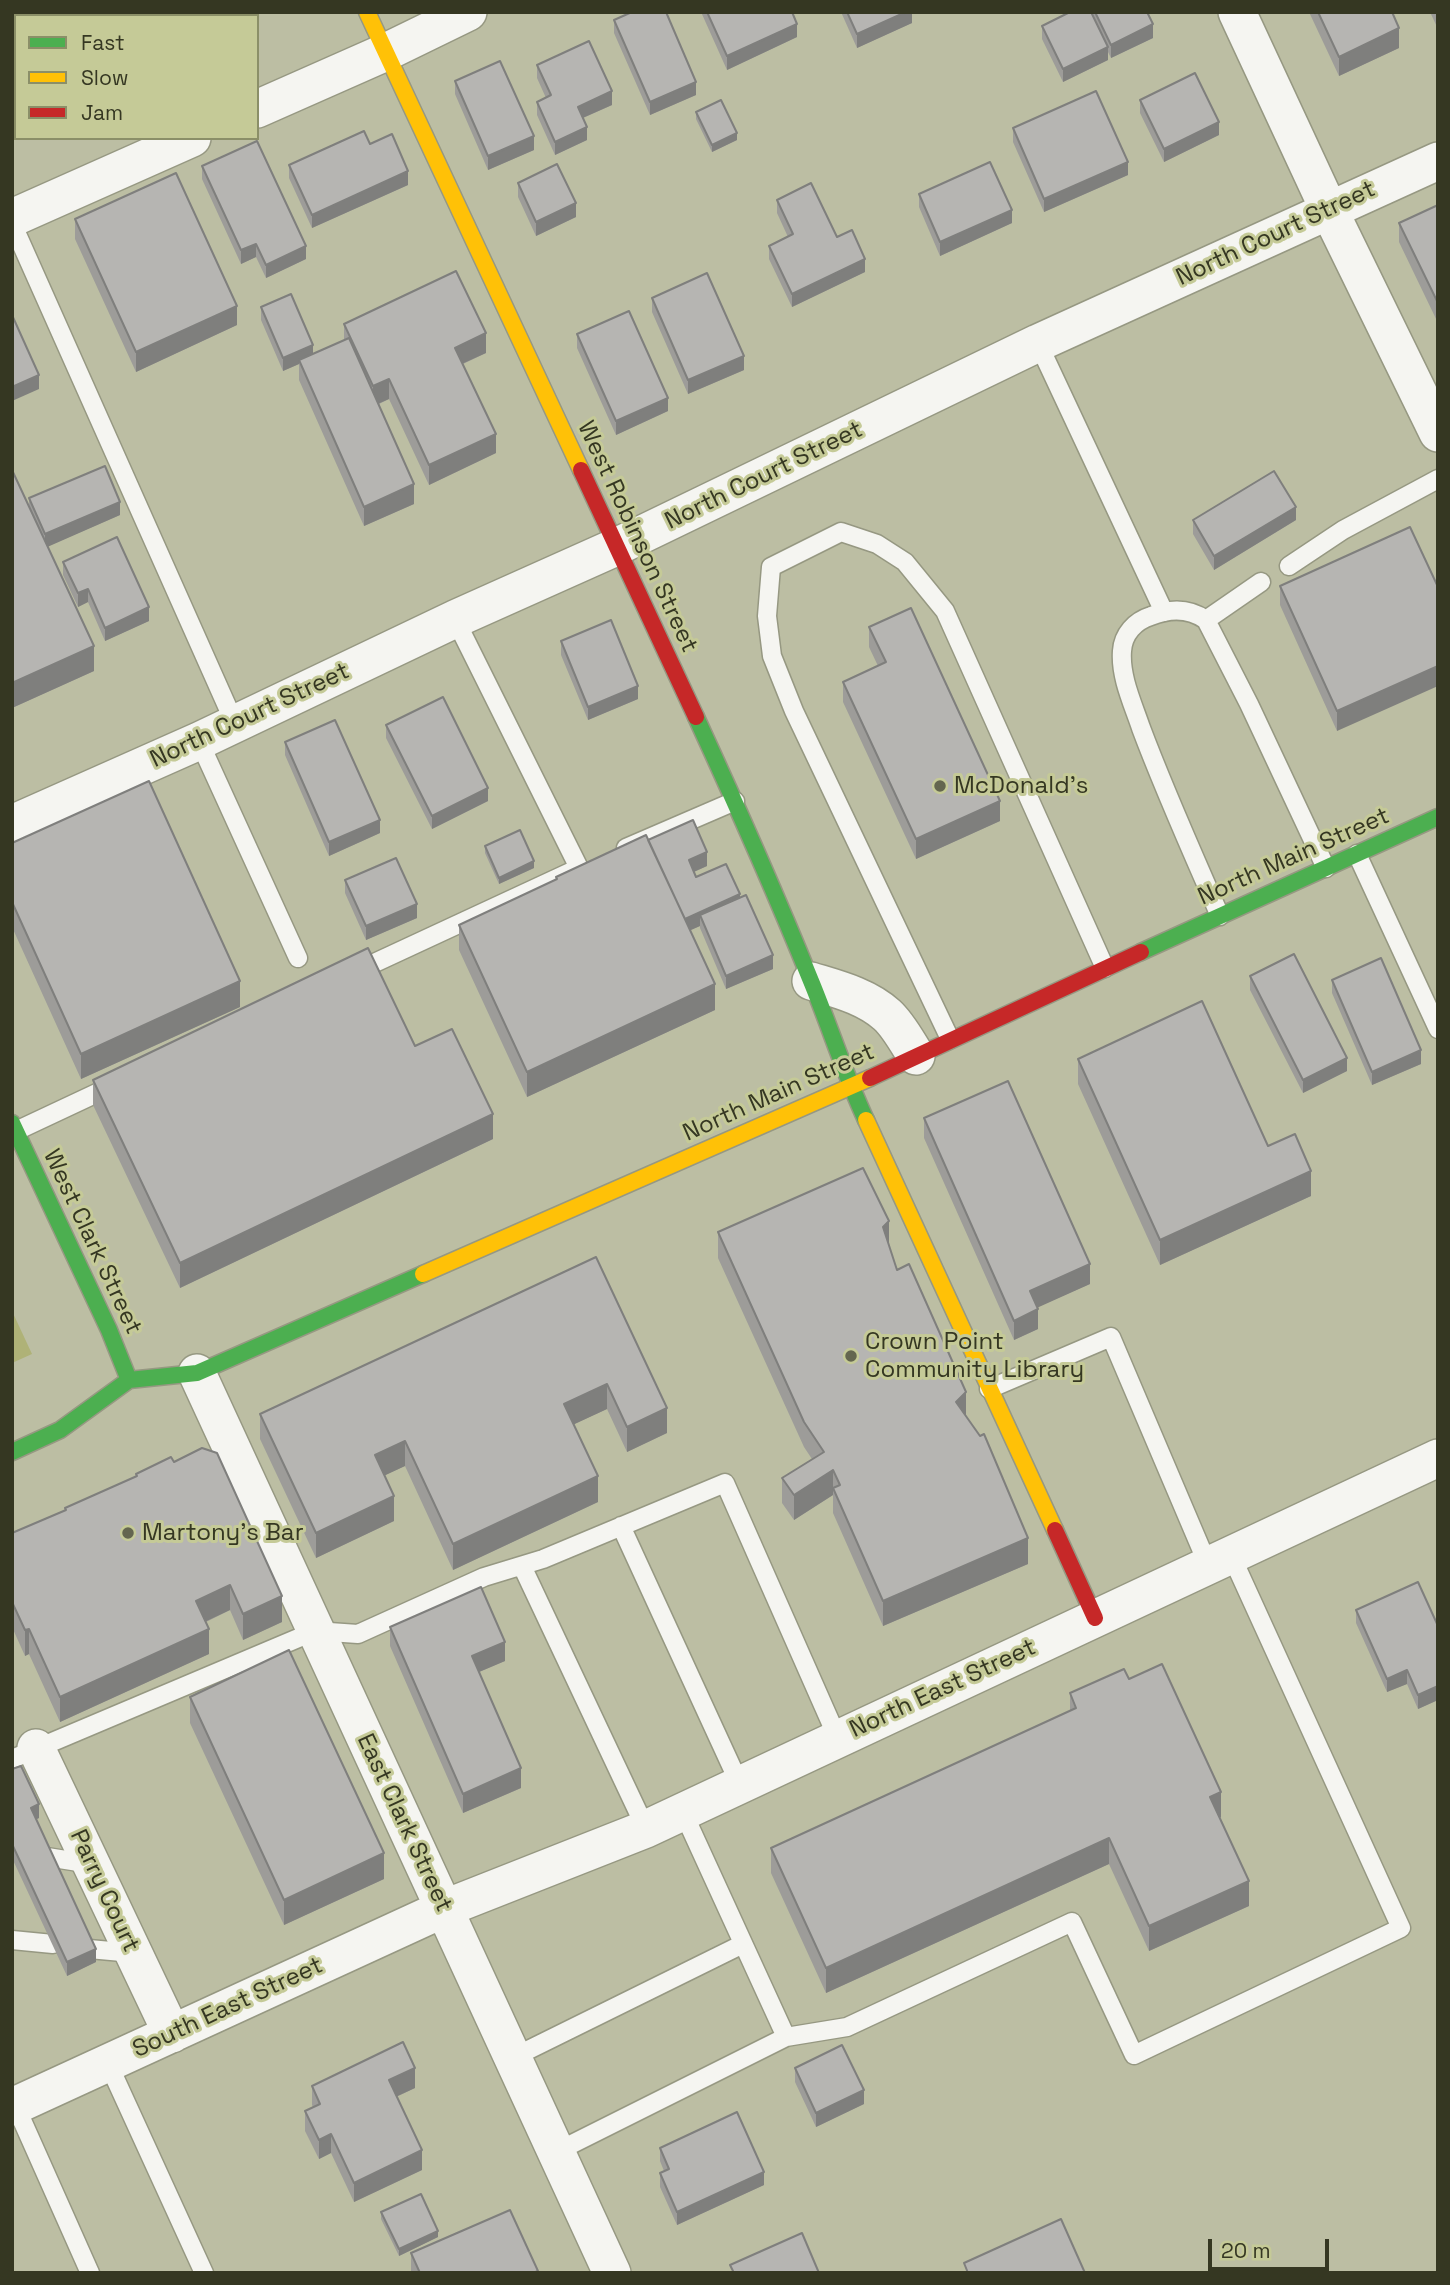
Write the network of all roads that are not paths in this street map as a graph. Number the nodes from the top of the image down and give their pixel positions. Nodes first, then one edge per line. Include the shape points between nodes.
1 (367, 12) edge
2 (468, 12) edge
3 (1237, 12) edge
4 (386, 52) junction
5 (259, 108) edge
6 (188, 140) edge
7 (1438, 161) edge
8 (1329, 210) junction
9 (12, 218) edge
10 (12, 223) edge
11 (1038, 343) junction
12 (1438, 433) edge
13 (1438, 479) edge
14 (617, 547) junction
15 (1289, 566) dead end
16 (1261, 582) dead end
17 (1164, 611) junction
18 (455, 619) junction
19 (1206, 620) junction
20 (235, 724) junction
21 (199, 741) junction
22 (735, 801) junction
23 (12, 824) edge
24 (1432, 824) edge
25 (615, 853) edge
26 (1357, 854) junction
27 (1326, 867) junction
28 (1220, 916) junction
29 (298, 958) dead end
30 (1105, 968) junction
31 (341, 979) edge
32 (811, 981) junction
33 (1438, 1029) edge
34 (950, 1039) junction
35 (916, 1056) junction
36 (128, 1078) edge
37 (852, 1087) junction
38 (14, 1127) edge
39 (197, 1373) junction
40 (129, 1380) junction
41 (989, 1389) junction
42 (12, 1452) edge
43 (1438, 1458) edge
44 (621, 1526) junction
45 (1220, 1560) junction
46 (522, 1566) junction
47 (1095, 1618) junction
48 (315, 1631) junction
49 (838, 1739) junction
50 (24, 1753) edge
51 (740, 1785) junction
52 (683, 1812) junction
53 (646, 1829) junction
54 (47, 1857) edge
55 (91, 1864) junction
56 (443, 1909) junction
57 (12, 1940) edge
58 (53, 1944) edge
59 (743, 1944) junction
60 (89, 1948) edge
61 (133, 1953) junction
62 (172, 2034) junction
63 (786, 2037) junction
64 (512, 2058) junction
65 (108, 2063) junction
66 (13, 2104) edge
67 (556, 2152) junction
68 (90, 2273) edge
69 (204, 2273) edge
70 (612, 2273) edge

1 - 4 main road, West Robinson Street
2 - 4 street
3 - 8 street
4 - 5 street
4 - 14 main road, West Robinson Street
6 - 9 street
7 - 8 street, North Court Street
8 - 11 street, North Court Street
8 - 12 street
10 - 20 lane
11 - 14 street, North Court Street
11 - 17 lane
13 - 15 lane via 1343,530
14 - 18 street, North Court Street
14 - 22 main road, West Robinson Street
16 - 19 lane
17 - 19 lane via 1195,612
17 - 28 lane via 1135,624 1122,648 1122,668 1159,776
18 - 20 street, North Court Street
18 - 31 lane via 585,866
19 - 27 lane
20 - 21 street, North Court Street
21 - 23 street, North Court Street
21 - 29 lane
22 - 25 lane
22 - 32 main road, West Robinson Street
24 - 26 main road, North Main Street
26 - 27 main road, North Main Street
26 - 33 lane
27 - 28 main road, North Main Street
28 - 30 main road, North Main Street
30 - 34 main road, North Main Street
30 - 34 lane via 945,611 905,562 877,544 841,532 771,567 767,616 772,656
32 - 35 street via 856,995 886,1014
32 - 37 main road, West Robinson Street
34 - 35 main road, North Main Street
35 - 37 main road, North Main Street
36 - 38 lane
37 - 39 main road, North Main Street
37 - 41 main road, West Robinson Street
38 - 40 main road, West Clark Street
39 - 40 main road, North Main Street
39 - 48 street, East Clark Street
40 - 42 main road via 60,1430
41 - 45 lane via 1111,1337
41 - 47 main road, West Robinson Street
43 - 45 street, North East Street
44 - 46 lane
44 - 49 lane via 725,1483
44 - 51 lane
45 - 47 street, North East Street
45 - 63 lane via 1401,1928 1134,2055 1072,1922 847,2027
46 - 48 lane via 484,1577 358,1634
46 - 53 lane
47 - 49 street, North East Street
48 - 50 lane
48 - 56 street, East Clark Street
49 - 51 street, North East Street
50 - 55 street, Parry Court
51 - 52 street, North East Street
52 - 53 street, North East Street
52 - 59 lane
53 - 56 street, North East Street
54 - 55 lane
55 - 61 street, Parry Court
56 - 62 street, South East Street
56 - 64 street, East Clark Street
57 - 58 lane
59 - 63 lane
59 - 64 lane
60 - 61 lane
61 - 62 street, Parry Court
62 - 65 street, South East Street
63 - 67 lane
64 - 67 street, East Clark Street
65 - 66 street, South East Street
65 - 69 lane
66 - 68 lane
67 - 70 street, East Clark Street

